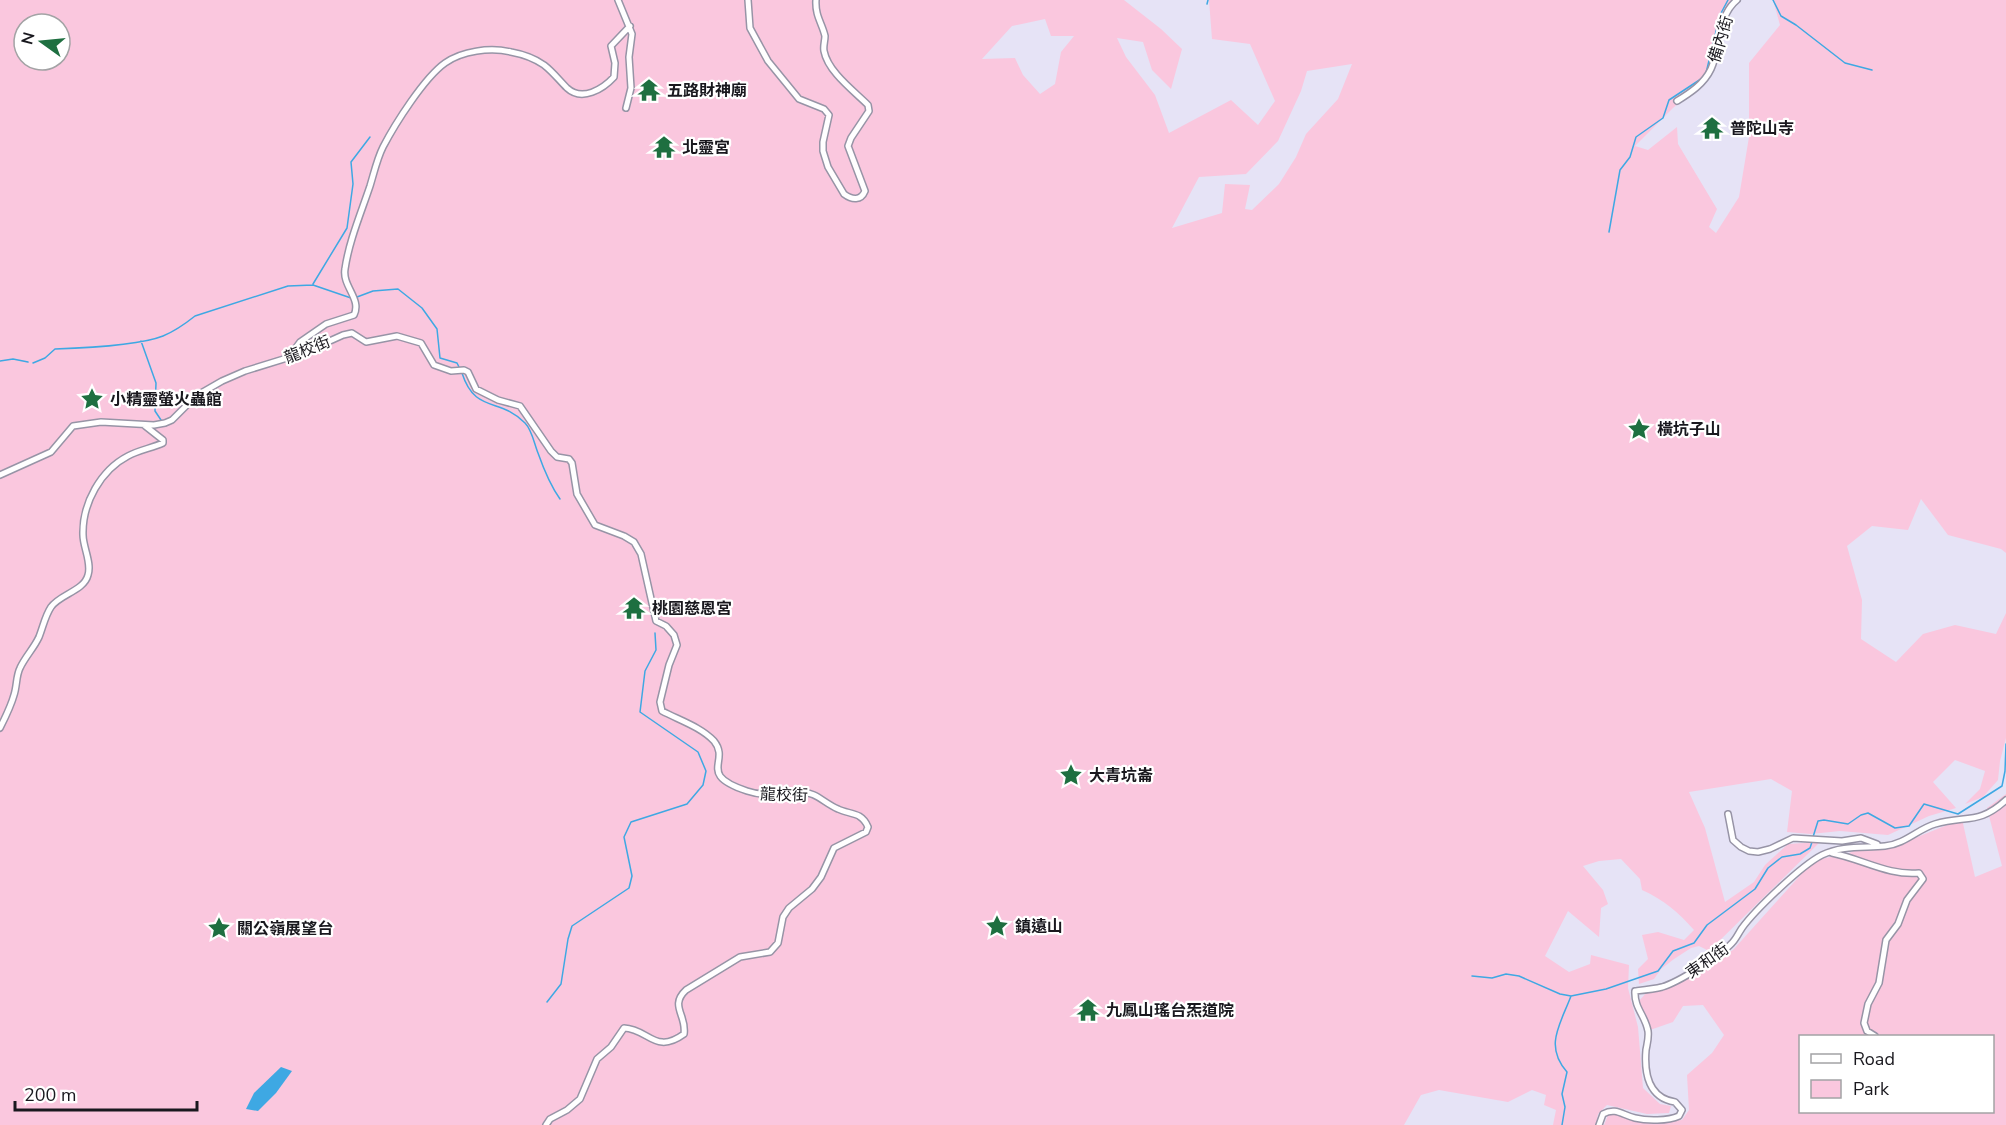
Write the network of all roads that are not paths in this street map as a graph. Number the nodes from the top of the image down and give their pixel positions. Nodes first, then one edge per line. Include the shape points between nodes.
1 (618, 0) edge
2 (748, 0) edge
3 (816, 0) edge
4 (1737, 0) edge
5 (630, 26) junction
6 (1677, 101) dead end
7 (626, 108) dead end
8 (288, 358) junction
9 (142, 424) junction
10 (0, 475) edge
11 (0, 728) edge
12 (2006, 800) edge
13 (1728, 814) dead end
14 (1881, 846) junction
15 (1828, 852) junction
16 (1874, 1035) edge
17 (546, 1125) edge
18 (1599, 1125) edge

1 - 5 street
2 - 3 street via 750,28 768,61 799,99 829,115 823,142 825,161 844,194 857,198 865,191 848,146 869,111 868,105 827,60
4 - 6 street, 備內街 via 1727,12 1710,71 1695,90
5 - 7 street via 631,88
5 - 8 street via 611,46 614,77 599,90 577,93 538,61 504,50 470,52 444,64 429,78 382,148 354,234 345,275 356,301 354,315 326,324 300,342
8 - 9 street, 龍校街 via 222,381 196,396 172,420
8 - 17 street, 龍校街 via 309,346 352,333 366,342 397,336 422,344 434,365 468,372 476,389 520,406 551,451 572,463 577,494 595,525 634,542 641,554 656,621 670,631 677,645 660,702 662,711 715,742 720,778 730,785 763,796 813,793 835,808 859,816 868,827 866,832 834,848 816,883 783,917 778,943 770,952 740,957 679,996 677,1004 684,1034 675,1040 653,1041 624,1028 597,1059 580,1099
9 - 10 street, 龍校街 via 73,426 51,452
9 - 11 street via 160,436 162,443 116,463 98,486 83,525 89,575 51,608 39,638 19,669 15,694
12 - 14 street, 東和街 via 1986,816 1933,825 1911,838
13 - 14 street via 1733,840 1749,851 1770,849 1793,838 1861,838
14 - 15 street, 東和街
15 - 16 street via 1901,874 1919,873 1923,879 1886,940 1879,983 1864,1023
15 - 18 street, 東和街 via 1783,885 1730,945 1708,962 1663,987 1635,991 1635,1002 1648,1033 1646,1064 1654,1093 1664,1101 1675,1102 1682,1110 1674,1119 1637,1119 1609,1111 1603,1114

